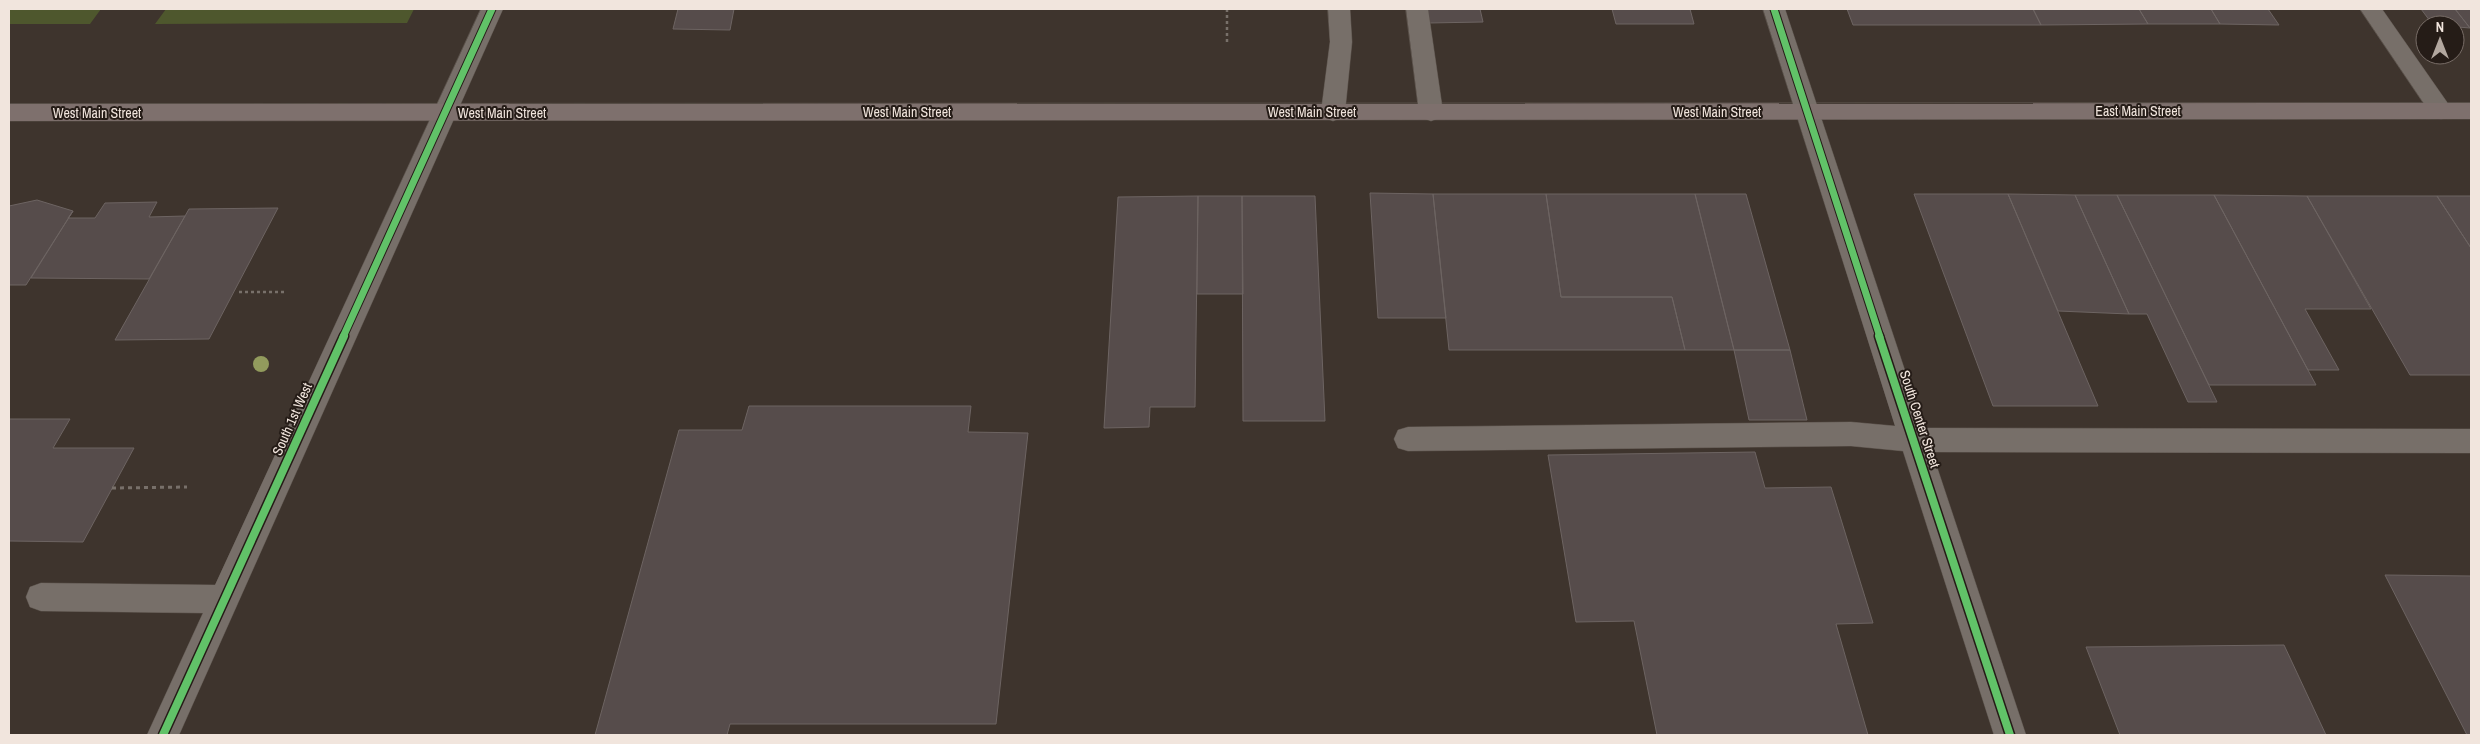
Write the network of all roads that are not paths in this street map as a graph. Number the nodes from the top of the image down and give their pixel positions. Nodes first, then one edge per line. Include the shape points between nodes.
1 (492, 9) edge
2 (1339, 9) edge
3 (1416, 9) edge
4 (1774, 9) edge
5 (2370, 9) edge
6 (2441, 111) junction
7 (2471, 111) edge
8 (1333, 112) junction
9 (1431, 112) junction
10 (1806, 112) junction
11 (9, 113) edge
12 (443, 113) junction
13 (1408, 439) dead end
14 (1914, 440) junction
15 (2471, 441) edge
16 (41, 597) dead end
17 (225, 599) junction
18 (164, 735) edge
19 (2010, 735) edge

1 - 12 street, South 1st West
2 - 8 street via 1340,42
3 - 9 street
4 - 10 street, South Center Street
5 - 6 street
6 - 7 main road, East Main Street
6 - 10 main road, East Main Street
8 - 9 main road, West Main Street
8 - 12 main road, West Main Street
9 - 10 main road, West Main Street
10 - 14 street, South Center Street
11 - 12 main road, West Main Street
12 - 17 street, South 1st West
13 - 14 street via 1851,434
14 - 15 street
14 - 19 street, South Center Street
16 - 17 street
17 - 18 street, South 1st West

